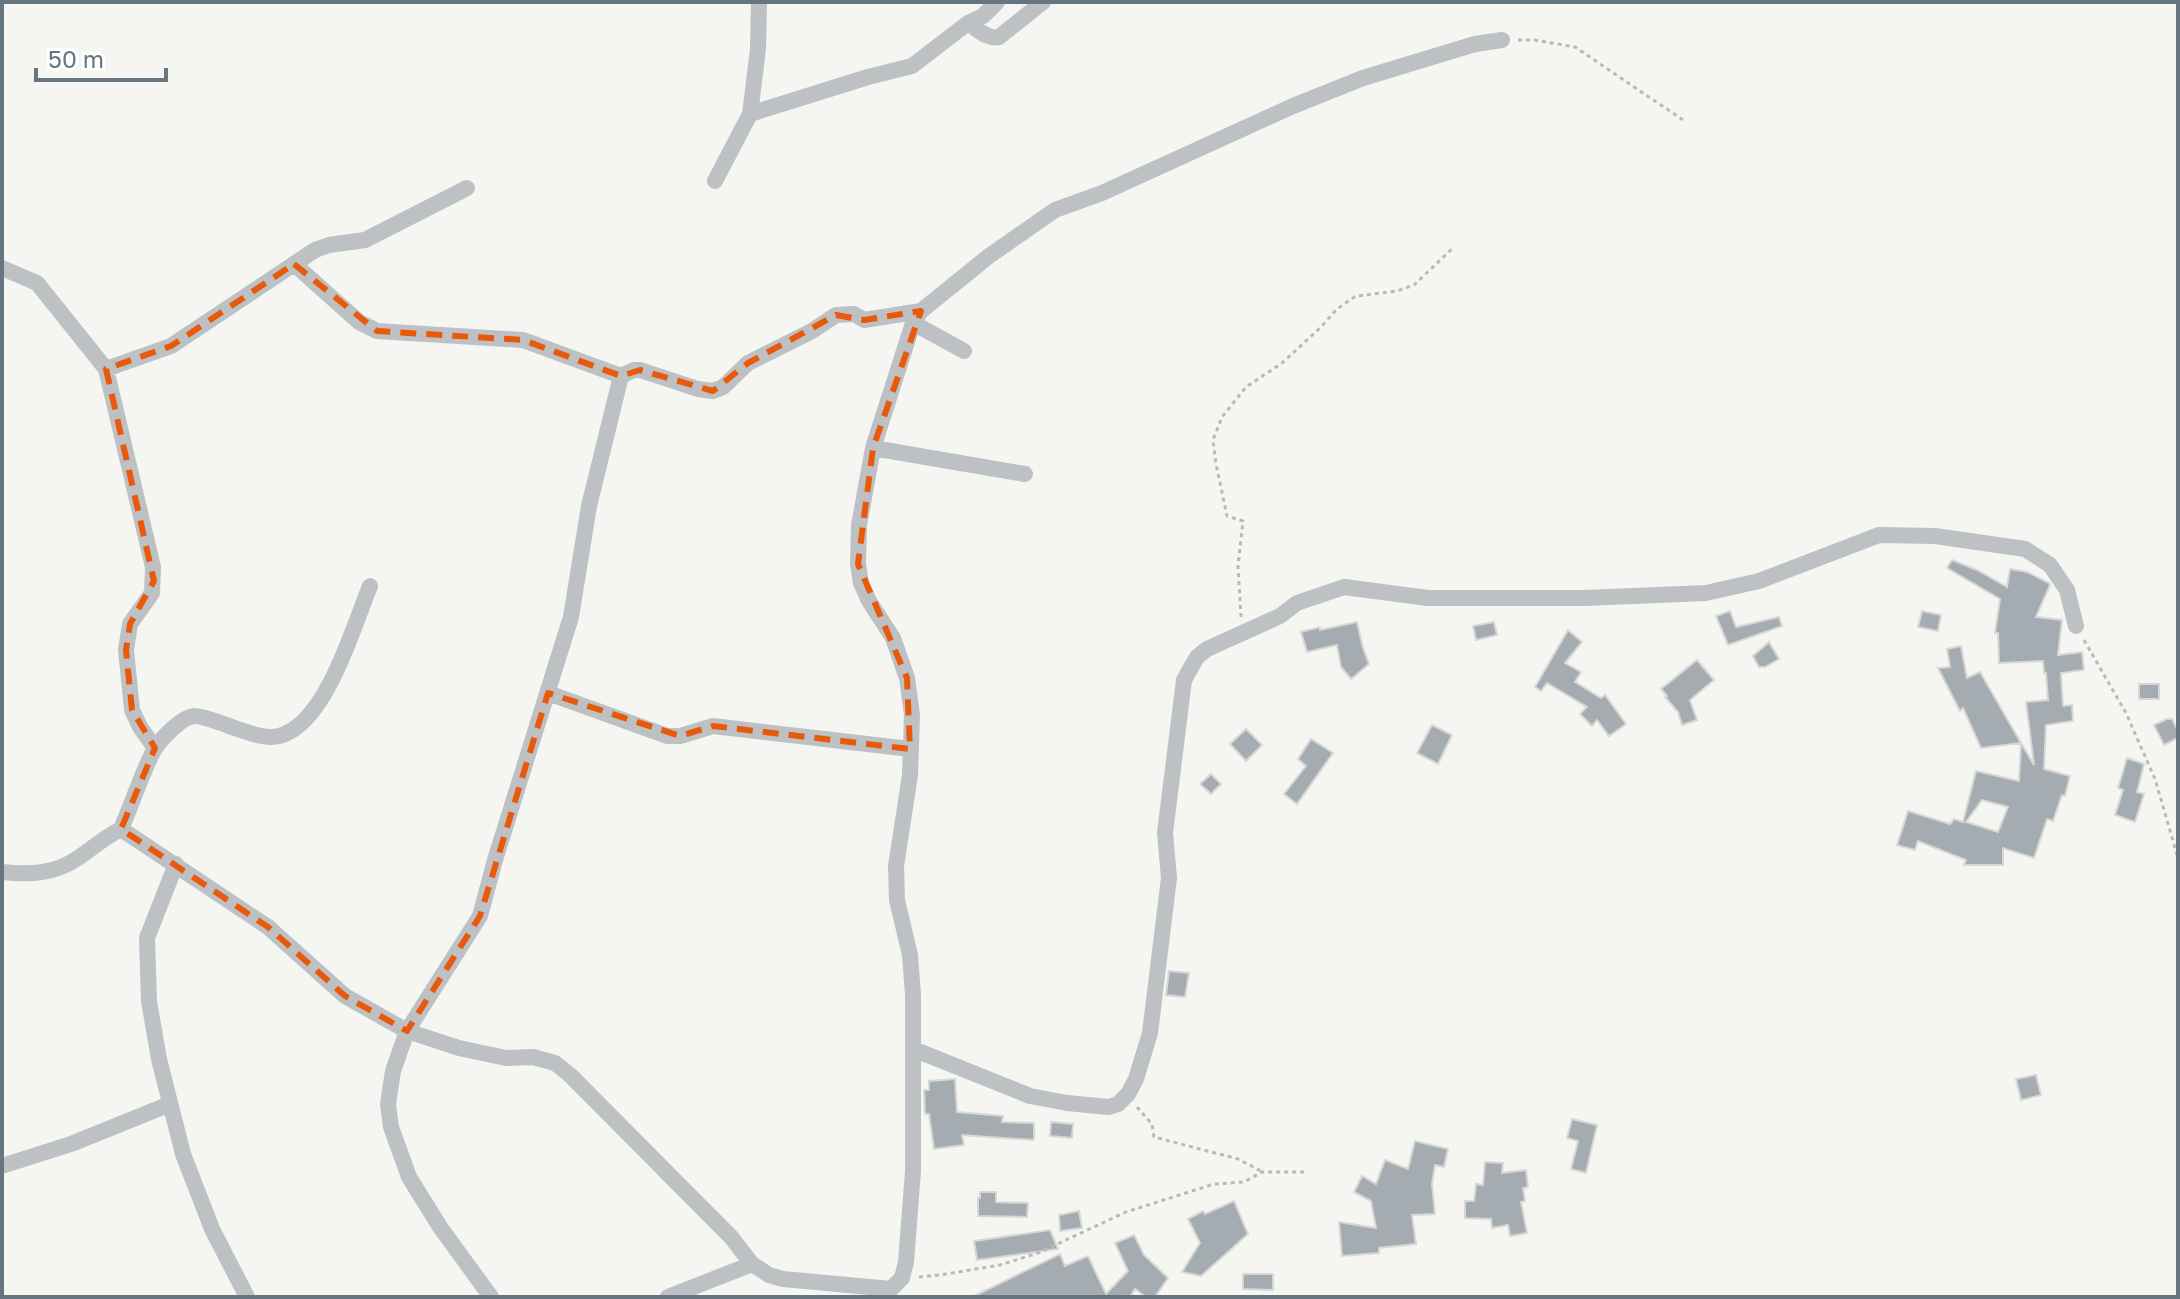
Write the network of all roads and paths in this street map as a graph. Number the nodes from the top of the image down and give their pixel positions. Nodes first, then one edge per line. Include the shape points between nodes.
1 (759, 2) edge
2 (997, 2) edge
3 (1043, 2) edge
4 (968, 23) junction
5 (1502, 40) joint
6 (750, 114) junction
7 (1683, 120) dead end
8 (715, 181) dead end
9 (467, 188) dead end
10 (1454, 247) dead end
11 (294, 264) junction
12 (2, 268) edge
13 (917, 317) junction
14 (964, 351) dead end
15 (106, 369) junction
16 (621, 376) junction
17 (873, 448) junction
18 (1025, 474) dead end
19 (370, 586) dead end
20 (2076, 626) joint
21 (1242, 633) junction
22 (548, 693) junction
23 (155, 748) junction
24 (910, 749) junction
25 (121, 829) junction
26 (2178, 858) edge
27 (176, 864) junction
28 (2, 872) edge
29 (407, 1031) junction
30 (913, 1049) junction
31 (1128, 1094) junction
32 (170, 1104) junction
33 (2, 1166) edge
34 (1262, 1172) junction
35 (1304, 1172) dead end
36 (752, 1264) junction
37 (902, 1278) junction
38 (247, 1297) edge
39 (491, 1297) edge
40 (668, 1297) edge

1 - 6 street
2 - 4 street
3 - 4 street via 993,39
4 - 6 street via 912,66
5 - 7 path via 1575,47
5 - 13 street via 1363,78 1055,210 989,256
6 - 8 street
9 - 11 street via 365,240 329,245
10 - 21 path via 1414,285 1356,296 1337,309 1282,363 1246,387 1222,417 1213,440 1216,464 1227,516 1243,521 1238,566
11 - 15 street via 171,346
11 - 16 street via 359,322 377,331 523,340
12 - 15 street via 37,283
13 - 14 street
13 - 16 street via 864,320 854,314 836,315 748,363 713,391 640,370
13 - 17 street
15 - 23 street via 153,567 152,593 130,624 126,650 132,710
16 - 22 street via 589,506 571,617
17 - 18 street
17 - 24 street via 859,525 858,564 861,583 893,638 907,678
19 - 23 street via 330,683 302,724 286,734 258,736 192,716
20 - 21 street via 2067,590 2050,565 2025,549 1935,536 1879,535 1759,581 1706,593 1428,598 1344,587 1297,603
20 - 26 path via 2126,713 2155,779
21 - 31 street via 1197,657 1184,680 1165,833 1169,878 1150,1033
22 - 24 street via 667,736 713,726
22 - 29 street via 480,916
23 - 25 street
24 - 30 street via 896,866 897,900 910,955
25 - 27 street
25 - 28 street via 58,868 30,875
27 - 29 street via 268,927 345,996
27 - 32 street via 147,938 149,1001
29 - 36 street via 459,1048 555,1063 663,1167
29 - 39 street via 393,1071 391,1127 409,1177
30 - 31 street via 1030,1096 1109,1107
30 - 37 street via 913,1171
31 - 34 path via 1152,1124 1154,1137 1238,1159
32 - 33 street
32 - 38 street via 212,1229
34 - 35 path
34 - 37 path via 1244,1182 1214,1184 1126,1212 1000,1265
36 - 37 street via 783,1279 881,1289 891,1289
36 - 40 street

